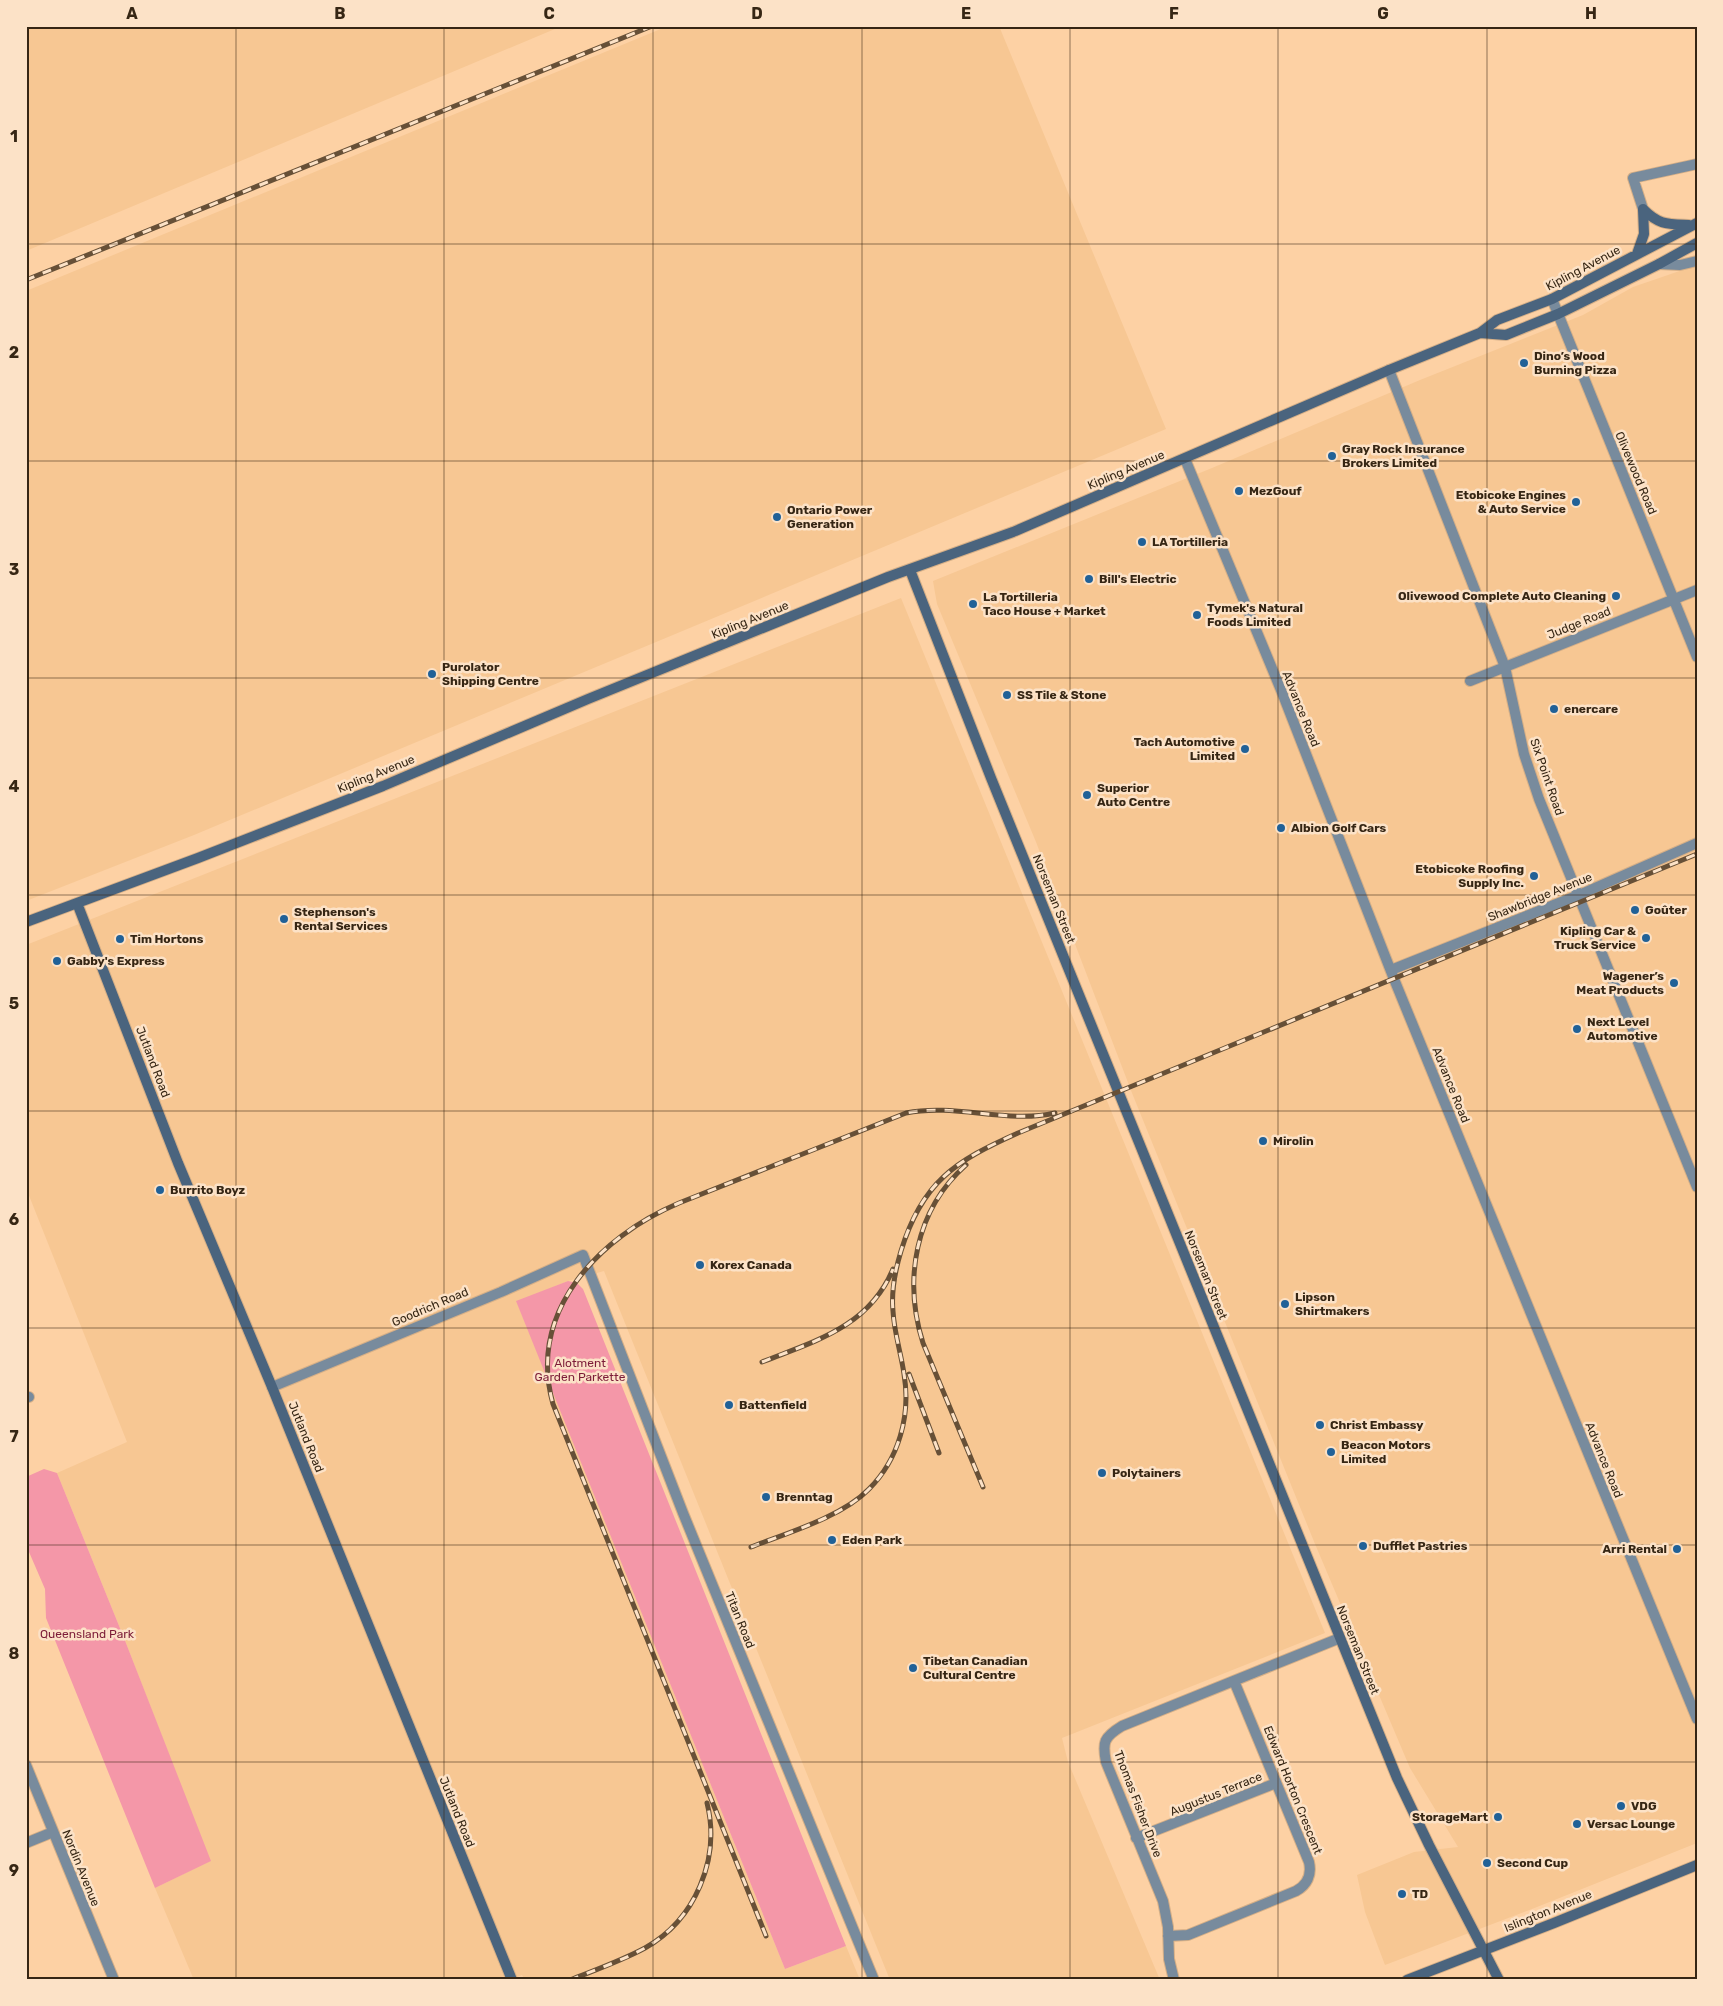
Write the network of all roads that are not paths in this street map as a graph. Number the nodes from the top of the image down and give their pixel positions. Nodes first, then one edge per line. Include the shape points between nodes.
1 (1697, 164) edge
2 (1643, 209) junction
3 (1693, 224) edge
4 (1697, 243) edge
5 (1636, 254) junction
6 (1697, 261) edge
7 (1659, 264) junction
8 (1552, 299) junction
9 (1558, 314) junction
10 (1480, 333) junction
11 (1389, 370) junction
12 (1185, 459) junction
13 (910, 570) junction
14 (1697, 590) edge
15 (1674, 599) junction
16 (1697, 657) edge
17 (1505, 666) junction
18 (1470, 681) dead end
19 (1697, 843) edge
20 (1579, 895) junction
21 (78, 903) junction
22 (26, 922) edge
23 (1391, 970) junction
24 (1697, 1187) edge
25 (588, 1268) joint
26 (272, 1387) junction
27 (1340, 1638) junction
28 (1234, 1680) junction
29 (1697, 1719) edge
30 (26, 1765) edge
31 (1276, 1783) junction
32 (54, 1832) junction
33 (1136, 1838) junction
34 (26, 1843) edge
35 (1697, 1865) edge
36 (1168, 1936) junction
37 (1483, 1950) junction
38 (114, 1980) edge
39 (512, 1980) edge
40 (874, 1980) edge
41 (1174, 1980) edge
42 (1407, 1980) edge
43 (1499, 1980) edge

1 - 2 street via 1633,178
2 - 3 street via 1664,224
2 - 5 street via 1644,234
3 - 5 street, Kipling Avenue
4 - 7 street, Kipling Avenue
5 - 8 street, Kipling Avenue
6 - 7 street, Kipling Avenue via 1680,265
7 - 9 street, Kipling Avenue
8 - 9 street, Olivewood Road
8 - 10 street, Kipling Avenue via 1497,320
9 - 10 street, Kipling Avenue via 1506,335
9 - 15 street, Olivewood Road
10 - 11 street, Kipling Avenue
11 - 12 street, Kipling Avenue
11 - 17 street, Six Point Road
12 - 13 street, Kipling Avenue via 1012,532
12 - 23 street, Advance Road via 1281,690
13 - 21 street, Kipling Avenue via 588,698 383,786
13 - 27 street, Norseman Street via 991,778
14 - 15 street, Judge Road
15 - 16 street, Olivewood Road
15 - 17 street, Judge Road
17 - 18 street, Judge Road
17 - 20 street, Six Point Road via 1524,754
19 - 20 street, Shawbridge Avenue
20 - 23 street, Shawbridge Avenue
20 - 24 street, Six Point Road
21 - 22 street, Kipling Avenue
21 - 26 street, Jutland Road via 178,1163
23 - 29 street, Advance Road
25 - 26 street, Goodrich Road via 583,1255
25 - 40 street, Titan Road via 680,1505
26 - 39 street, Jutland Road
27 - 28 street, Thomas Fisher Drive
27 - 37 street, Norseman Street via 1413,1815
28 - 31 street, Edward Horton Crescent
28 - 33 street, Thomas Fisher Drive via 1122,1726 1106,1739 1106,1762
30 - 32 street, Nordin Avenue
31 - 33 street, Augustus Terrace
31 - 36 street, Edward Horton Crescent via 1308,1862 1305,1885 1188,1935
32 - 34 street
32 - 38 street, Nordin Avenue
33 - 36 street, Thomas Fisher Drive via 1163,1902
35 - 37 street, Islington Avenue
36 - 41 street, Thomas Fisher Drive
37 - 42 street, Islington Avenue
37 - 43 street, Norseman Street

